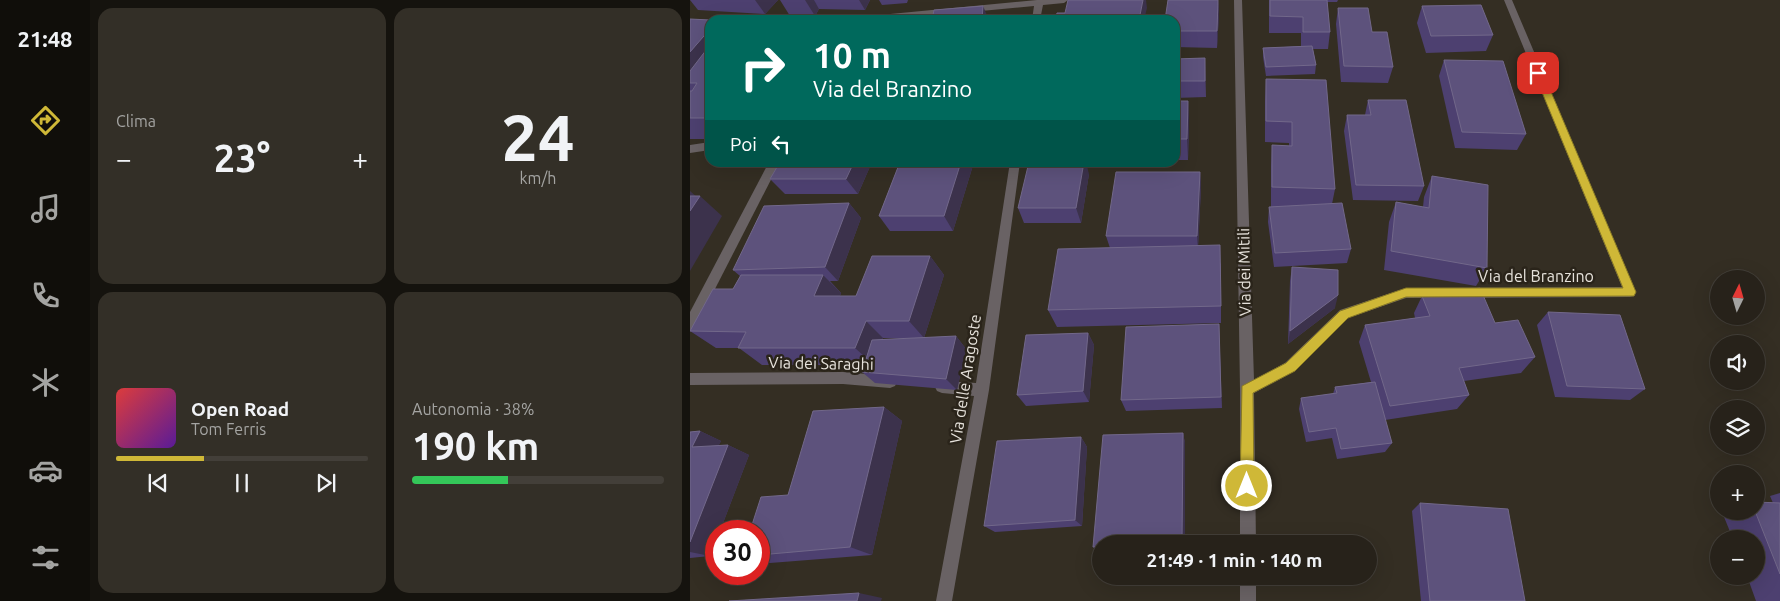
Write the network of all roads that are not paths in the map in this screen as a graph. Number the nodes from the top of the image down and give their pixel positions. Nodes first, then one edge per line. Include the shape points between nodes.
1 (1064, 0) edge
2 (1232, 0) edge
3 (1238, 0) edge
4 (1508, 0) edge
5 (1039, 2) junction
6 (909, 15) edge
7 (1037, 15) edge
8 (705, 146) edge
9 (690, 148) edge
10 (772, 167) edge
11 (1014, 167) edge
12 (690, 324) edge
13 (690, 379) edge
14 (903, 383) edge
15 (932, 386) edge
16 (982, 390) junction
17 (1247, 390) junction
18 (1248, 535) edge
19 (1248, 585) edge
20 (944, 601) edge
21 (1248, 601) edge

1 - 5 street
2 - 3 street
3 - 17 street, Via dei Mitili
4 - 17 street, Via del Branzino via 1630,292 1406,292 1344,314 1290,367
5 - 6 street
5 - 7 street
8 - 9 street
10 - 12 street
11 - 16 street, Via delle Aragoste
13 - 14 street, Via dei Saraghi via 843,378
15 - 16 street
16 - 20 street, Via delle Aragoste
17 - 18 street, Via dei Mitili
19 - 21 street

